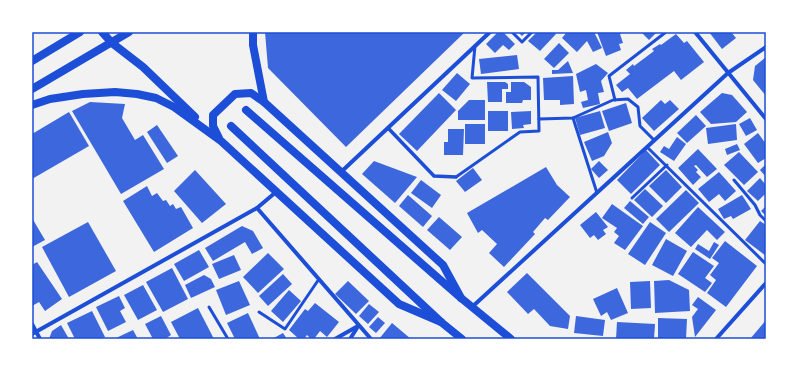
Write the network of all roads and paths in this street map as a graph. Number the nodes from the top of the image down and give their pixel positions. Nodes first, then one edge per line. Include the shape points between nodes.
1 (80, 32) edge
2 (102, 32) edge
3 (129, 32) edge
4 (253, 32) edge
5 (490, 32) edge
6 (512, 32) edge
7 (532, 32) edge
8 (666, 32) edge
9 (695, 32) edge
10 (112, 42) junction
11 (475, 46) junction
12 (766, 47) edge
13 (32, 61) edge
14 (728, 73) junction
15 (32, 89) edge
16 (615, 100) junction
17 (264, 102) junction
18 (32, 105) edge
19 (246, 110) dead end
20 (573, 118) junction
21 (539, 119) junction
22 (766, 119) edge
23 (231, 126) dead end
24 (388, 128) junction
25 (654, 140) junction
26 (221, 141) junction
27 (647, 147) junction
28 (667, 166) junction
29 (341, 172) junction
30 (456, 177) joint
31 (734, 180) dead end
32 (276, 192) junction
33 (597, 193) junction
34 (632, 198) dead end
35 (257, 208) junction
36 (766, 221) edge
37 (766, 264) edge
38 (319, 279) junction
39 (766, 283) edge
40 (461, 298) junction
41 (209, 307) dead end
42 (472, 307) junction
43 (259, 312) dead end
44 (441, 322) junction
45 (32, 324) edge
46 (358, 326) junction
47 (34, 333) edge
48 (40, 339) edge
49 (228, 339) edge
50 (335, 339) edge
51 (350, 339) edge
52 (371, 339) edge
53 (462, 339) edge
54 (511, 339) edge
55 (716, 339) edge

1 - 13 main road
2 - 10 main road
3 - 10 main road
4 - 17 main road via 253,45
5 - 11 street
6 - 7 lane via 522,42
8 - 16 lane via 610,76
9 - 14 street
10 - 15 main road
10 - 26 main road via 143,67
11 - 21 lane via 472,78 538,77
11 - 24 street
12 - 14 street
14 - 22 street
14 - 25 street
16 - 20 lane
16 - 25 lane via 628,99 638,107 640,126
17 - 26 main road via 251,93 235,94 213,115 213,126
17 - 29 main road
18 - 26 main road via 50,99 83,94 137,94 156,98 174,107
19 - 40 main road
20 - 21 lane
20 - 33 lane
21 - 30 lane via 539,131 520,132
23 - 44 main road
24 - 29 street
24 - 30 street via 434,176
25 - 27 street
26 - 32 main road
27 - 28 lane
27 - 33 street
28 - 34 lane
28 - 37 lane
29 - 40 main road via 443,265
31 - 36 lane
32 - 35 street
32 - 44 main road via 400,304
33 - 42 street
35 - 38 street
35 - 47 street
38 - 43 lane via 285,329
38 - 46 street
39 - 55 street
40 - 42 main road
41 - 49 lane
42 - 54 main road
44 - 53 main road
45 - 47 street
46 - 50 street
46 - 51 street
46 - 52 street
47 - 48 street

